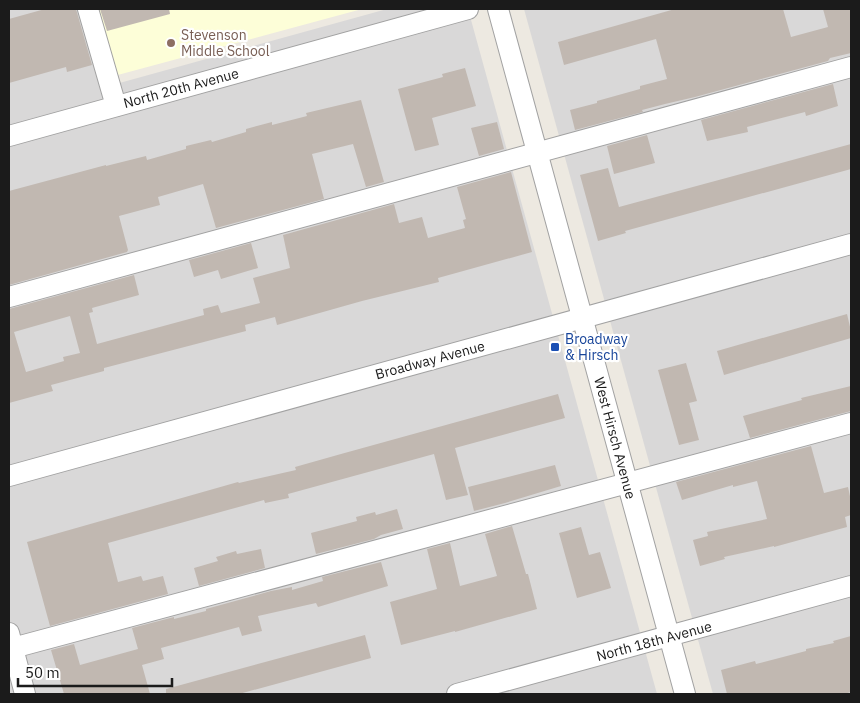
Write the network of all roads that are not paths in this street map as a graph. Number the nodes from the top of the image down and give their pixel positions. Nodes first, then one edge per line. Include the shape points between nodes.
1 (88, 9) edge
2 (468, 9) edge
3 (498, 9) edge
4 (851, 67) edge
5 (116, 106) junction
6 (9, 136) edge
7 (537, 153) junction
8 (851, 244) edge
9 (9, 297) edge
10 (582, 318) junction
11 (851, 423) edge
12 (9, 476) edge
13 (628, 484) junction
14 (851, 586) edge
15 (670, 637) junction
16 (10, 643) edge
17 (25, 694) edge
18 (457, 694) edge
19 (685, 694) edge

1 - 5 street
2 - 5 street, North 20th Avenue
3 - 7 street, West Hirsch Avenue
4 - 7 street
5 - 6 street, North 20th Avenue
7 - 9 street
7 - 10 street, West Hirsch Avenue
8 - 10 street, Broadway Avenue
10 - 12 street, Broadway Avenue
10 - 13 street, West Hirsch Avenue
11 - 13 street
13 - 15 street, West Hirsch Avenue
13 - 16 street
14 - 15 street, North 18th Avenue
15 - 18 street, North 18th Avenue
15 - 19 street, West Hirsch Avenue
16 - 17 street

